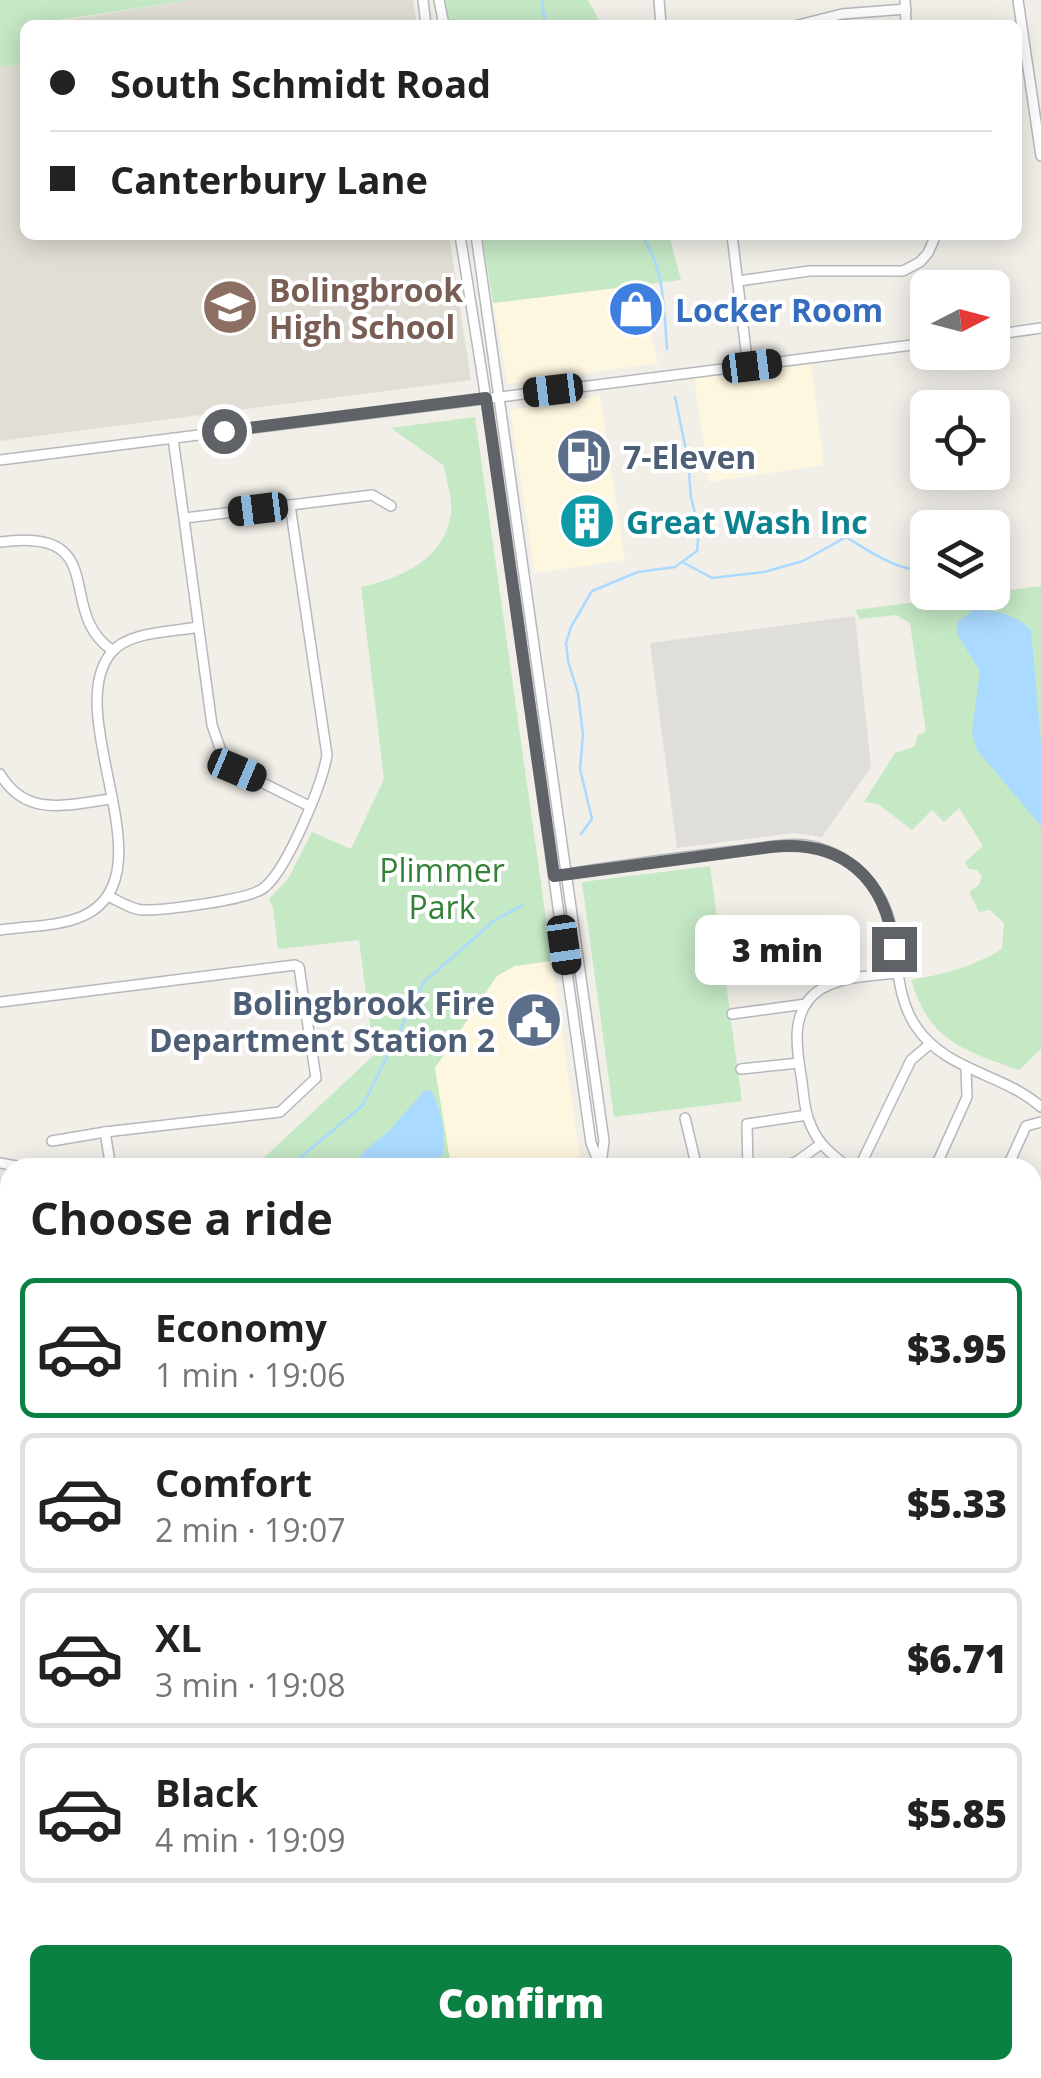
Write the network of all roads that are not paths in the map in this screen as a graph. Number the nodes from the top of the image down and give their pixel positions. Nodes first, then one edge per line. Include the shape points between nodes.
1 (905, 4) edge
2 (818, 20) edge
3 (1022, 20) edge
4 (1037, 96) edge
5 (1041, 156) edge
6 (461, 240) edge
7 (477, 240) edge
8 (733, 240) edge
9 (934, 240) edge
10 (928, 254) junction
11 (938, 260) dead end
12 (738, 281) junction
13 (1041, 328) edge
14 (1010, 332) edge
15 (910, 346) edge
16 (748, 367) junction
17 (500, 396) junction
18 (486, 398) junction
19 (173, 438) junction
20 (0, 460) edge
21 (290, 505) junction
22 (391, 506) dead end
23 (185, 518) junction
24 (0, 542) edge
25 (198, 627) junction
26 (112, 650) junction
27 (0, 774) edge
28 (112, 799) junction
29 (309, 806) junction
30 (567, 874) junction
31 (554, 876) junction
32 (108, 896) junction
33 (0, 930) edge
34 (896, 973) junction
35 (796, 993) dead end
36 (0, 1002) edge
37 (806, 1003) junction
38 (732, 1014) dead end
39 (930, 1044) junction
40 (799, 1063) junction
41 (966, 1067) junction
42 (741, 1069) dead end
43 (1041, 1107) edge
44 (807, 1115) junction
45 (685, 1118) dead end
46 (1041, 1122) edge
47 (105, 1132) junction
48 (52, 1142) dead end
49 (821, 1144) junction
50 (109, 1158) edge
51 (596, 1158) edge
52 (601, 1158) edge
53 (694, 1158) edge
54 (748, 1158) edge
55 (802, 1158) edge
56 (837, 1158) edge
57 (864, 1158) edge
58 (940, 1158) edge
59 (1012, 1158) edge

1 - 2 street
3 - 4 street
4 - 5 street
6 - 18 street
7 - 17 street
8 - 12 street
9 - 10 street
10 - 11 street
10 - 12 street via 896,272 809,271
12 - 16 street
13 - 14 street
15 - 16 street
16 - 17 street
17 - 18 street
17 - 30 street
18 - 19 street
18 - 31 street
19 - 20 street
19 - 23 street
21 - 22 street via 372,495
21 - 23 street
21 - 29 street via 327,754
23 - 25 street
24 - 26 street via 35,540 67,554 92,630
25 - 26 street
25 - 29 street via 222,751 237,770
26 - 28 street via 98,680
27 - 28 street via 10,790 44,806
28 - 32 street via 119,872
29 - 32 street via 280,870 263,890 140,910
30 - 31 street
30 - 34 street via 818,847 845,858 880,896
30 - 52 street via 604,1141
31 - 51 street
32 - 33 street via 85,916
34 - 37 street via 840,980
34 - 39 street via 903,1000
35 - 37 street
36 - 47 street via 299,968 316,1078 280,1112
37 - 38 street
37 - 40 street via 796,1033
39 - 41 street
39 - 57 street via 910,1060
40 - 42 street
40 - 44 street
41 - 43 street
41 - 58 street via 967,1098
44 - 49 street
44 - 54 street via 747,1124
45 - 53 street
46 - 59 street via 1026,1126
47 - 48 street
47 - 50 street
49 - 55 street
49 - 56 street

